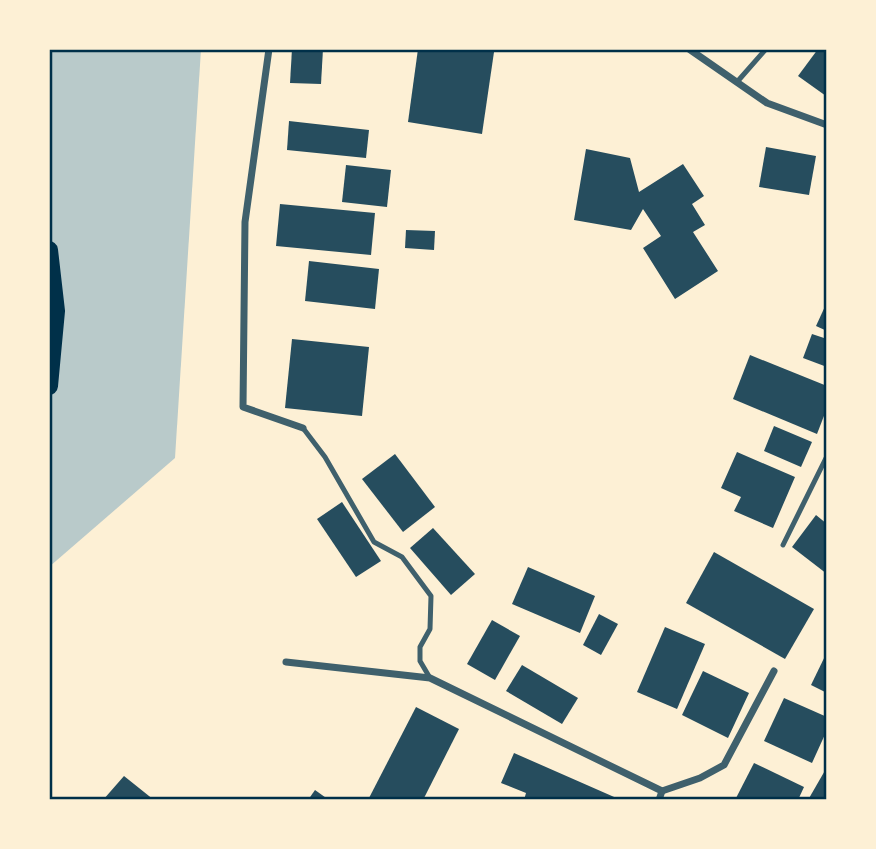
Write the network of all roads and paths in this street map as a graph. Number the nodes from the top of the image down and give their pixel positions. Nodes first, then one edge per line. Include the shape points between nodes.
1 (268, 49) edge
2 (689, 49) edge
3 (766, 49) edge
4 (737, 82) junction
5 (827, 125) edge
6 (49, 250) edge
7 (49, 386) edge
8 (303, 428) joint
9 (827, 456) edge
10 (783, 545) dead end
11 (286, 662) dead end
12 (774, 671) dead end
13 (430, 678) junction
14 (662, 791) junction
15 (659, 800) edge

1 - 8 street via 245,222 243,407
2 - 4 street
3 - 4 lane
4 - 5 street via 767,103
6 - 7 main road via 56,311
8 - 13 lane via 373,541 402,557 431,596 430,629 420,648 420,661
9 - 10 lane
11 - 13 street
12 - 14 street via 724,765
13 - 14 street
14 - 15 street

